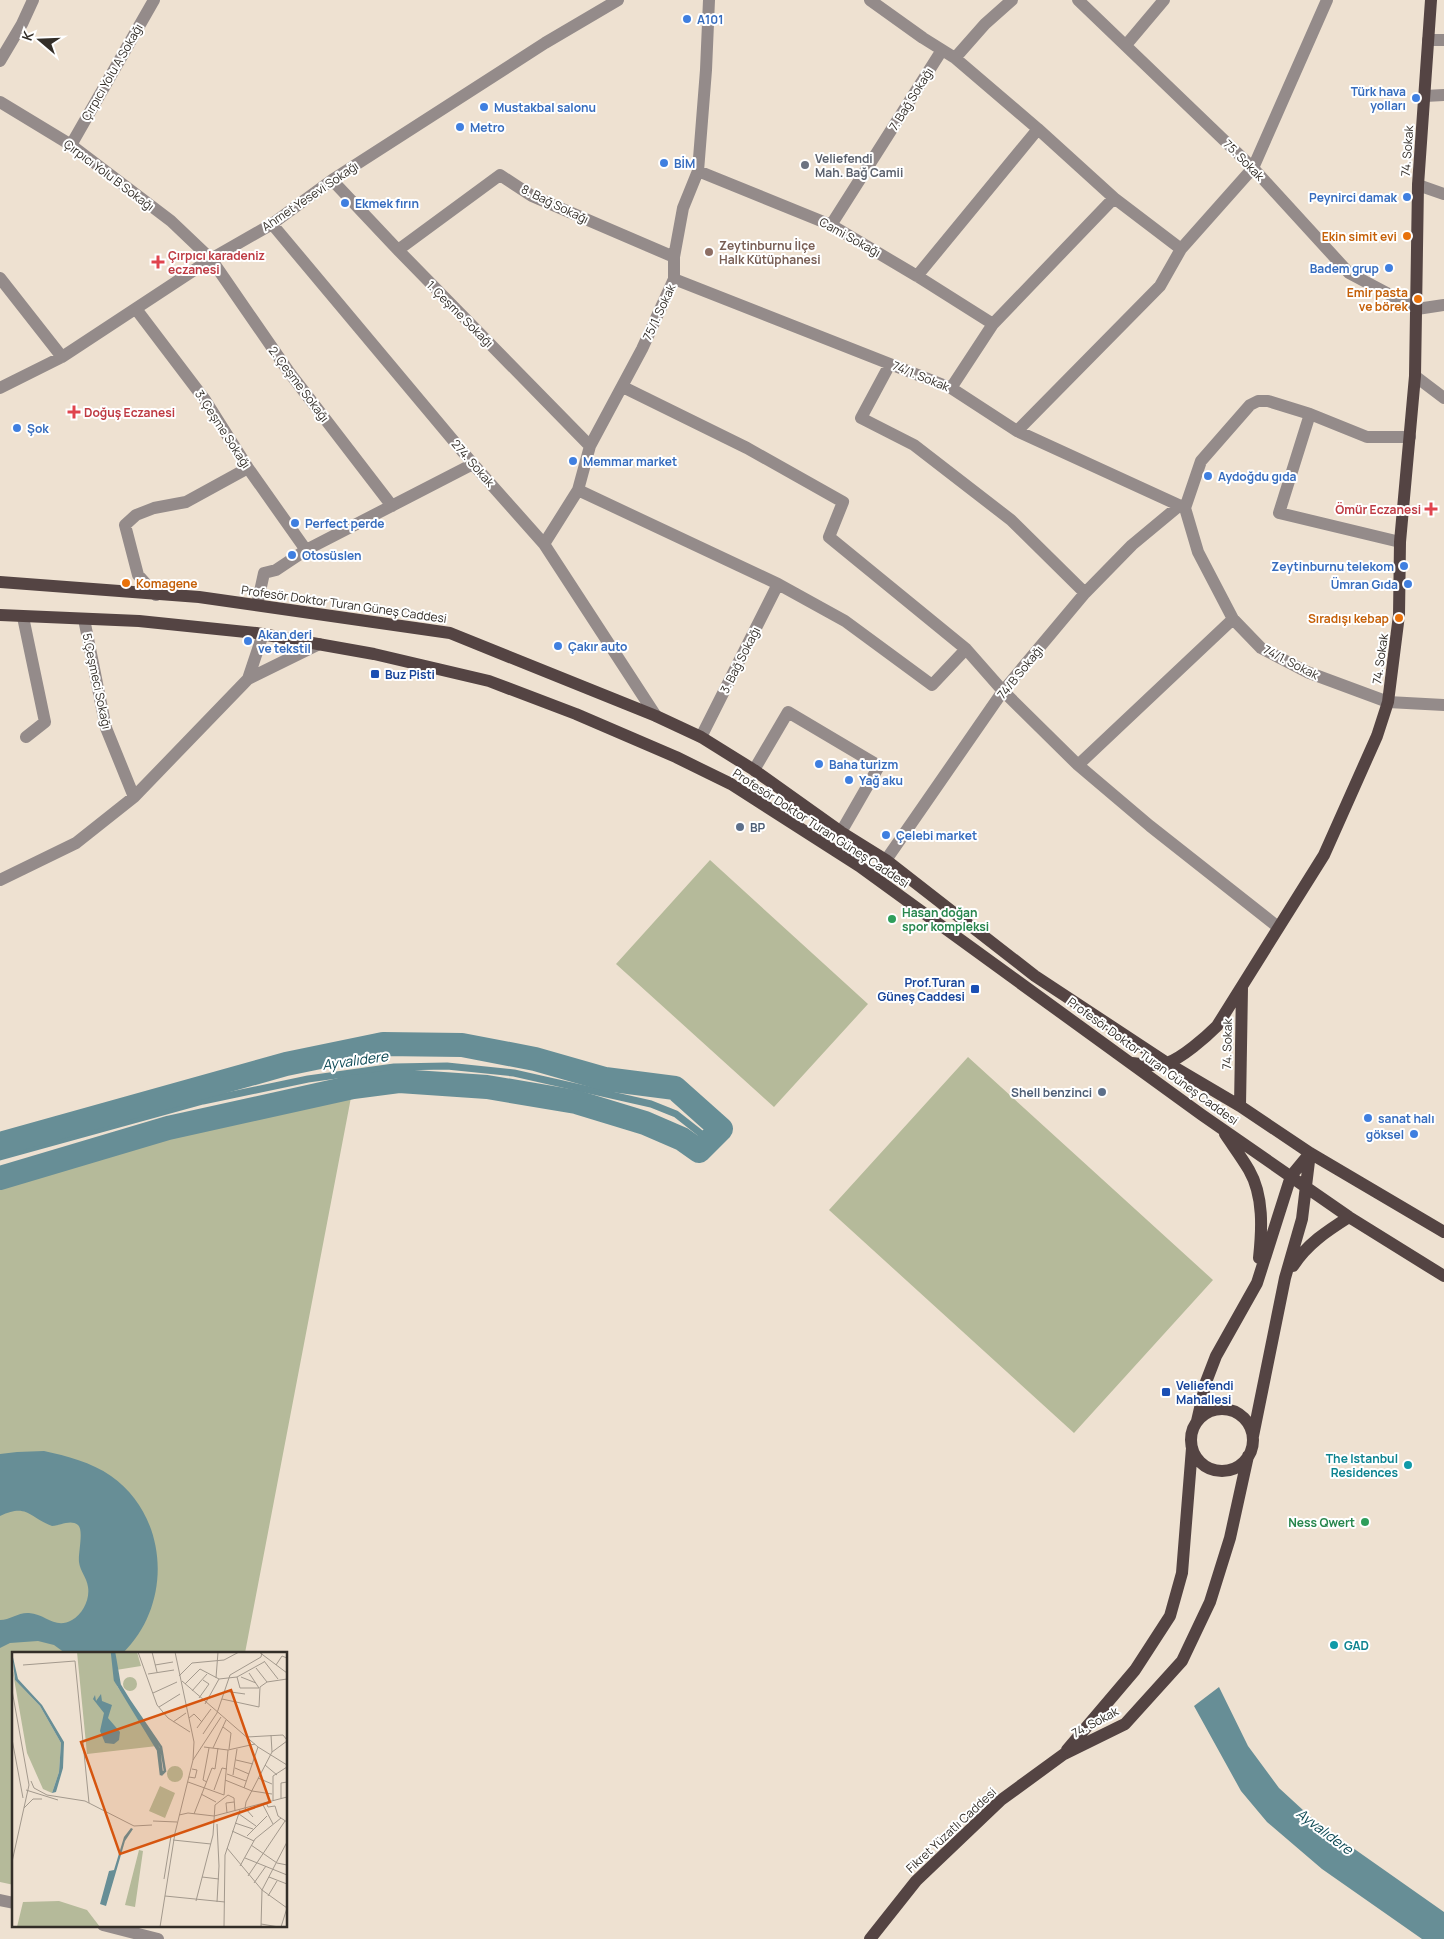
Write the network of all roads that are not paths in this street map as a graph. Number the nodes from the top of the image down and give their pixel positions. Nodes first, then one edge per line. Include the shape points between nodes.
1 (33, 0) edge
2 (154, 0) edge
3 (618, 0) edge
4 (709, 0) edge
5 (870, 0) edge
6 (1012, 0) edge
7 (1078, 0) edge
8 (1164, 0) edge
9 (1327, 0) edge
10 (1430, 0) edge
11 (607, 3) edge
12 (1428, 40) junction
13 (1444, 40) edge
14 (1126, 45) junction
15 (942, 50) junction
16 (955, 58) junction
17 (0, 61) edge
18 (1444, 95) edge
19 (1425, 96) junction
20 (0, 102) edge
21 (1038, 129) junction
22 (71, 145) junction
23 (1253, 168) junction
24 (698, 170) junction
25 (332, 180) junction
26 (1418, 185) junction
27 (1444, 194) edge
28 (1114, 198) junction
29 (272, 224) junction
30 (831, 224) junction
31 (1181, 249) junction
32 (398, 250) junction
33 (674, 257) junction
34 (210, 259) junction
35 (918, 276) junction
36 (0, 278) edge
37 (674, 279) junction
38 (1444, 305) edge
39 (136, 309) junction
40 (1416, 309) junction
41 (993, 324) junction
42 (62, 357) junction
43 (890, 364) junction
44 (1415, 376) junction
45 (623, 387) junction
46 (0, 388) edge
47 (951, 388) junction
48 (1444, 398) edge
49 (1310, 414) junction
50 (1017, 431) junction
51 (1410, 437) junction
52 (590, 446) junction
53 (473, 464) junction
54 (248, 468) junction
55 (578, 490) junction
56 (392, 506) junction
57 (1182, 507) junction
58 (1400, 542) junction
59 (544, 544) junction
60 (306, 550) junction
61 (0, 582) edge
62 (778, 584) junction
63 (1085, 592) junction
64 (156, 595) junction
65 (257, 605) junction
66 (0, 615) edge
67 (23, 617) junction
68 (84, 619) junction
69 (1233, 619) junction
70 (263, 634) junction
71 (319, 644) junction
72 (966, 649) junction
73 (248, 678) junction
74 (1003, 691) junction
75 (1388, 702) junction
76 (1444, 705) edge
77 (656, 716) junction
78 (26, 736) dead end
79 (701, 737) junction
80 (1078, 765) junction
81 (754, 770) junction
82 (134, 797) junction
83 (841, 832) junction
84 (886, 860) junction
85 (0, 880) edge
86 (1278, 928) junction
87 (1242, 988) junction
88 (1132, 1063) junction
89 (1167, 1063) junction
90 (1240, 1106) junction
91 (1221, 1128) junction
92 (1310, 1153) junction
93 (1291, 1176) junction
94 (1307, 1188) junction
95 (1349, 1217) junction
96 (1444, 1232) edge
97 (1444, 1276) edge
98 (1285, 1278) junction
99 (1257, 1283) junction
100 (1196, 1421) junction
101 (1252, 1436) junction
102 (1192, 1448) junction
103 (1248, 1456) junction
104 (1064, 1754) junction
105 (106, 1926) edge
106 (158, 1939) edge
107 (870, 1939) edge

1 - 17 street
2 - 22 street, Çırpıcı Yolu A Sokağı
3 - 11 street, Ahmet Yesevi Sokağı
4 - 24 street, 75/1. Sokak
5 - 15 street
6 - 16 street
7 - 14 street, 75. Sokak
8 - 14 street
9 - 23 street
10 - 12 main road, 74. Sokak
11 - 25 street, Ahmet Yesevi Sokağı
12 - 13 street
12 - 19 main road, 74. Sokak
14 - 23 street, 75. Sokak
15 - 16 street
15 - 30 street, 7. Bağ Sokağı
16 - 21 street
18 - 19 street
19 - 26 main road, 74. Sokak
20 - 22 street, Çırpıcı Yolu B Sokağı
21 - 28 street
21 - 35 street
22 - 34 street, Çırpıcı Yolu B Sokağı via 171,221
23 - 31 street
23 - 40 street, 75. Sokak via 1349,273
24 - 30 street, Cami Sokağı
24 - 33 street, 75/1. Sokak via 683,208
25 - 29 street, Ahmet Yesevi Sokağı
25 - 32 street, 1. Çeşme Sokağı
26 - 27 street
26 - 40 main road, 74. Sokak
28 - 31 street
28 - 41 street
29 - 34 street, Ahmet Yesevi Sokağı
29 - 53 street, 274. Sokak
30 - 35 street, Cami Sokağı
31 - 50 street via 1160,286
32 - 33 street, 8. Bağ Sokağı via 500,175 532,196
32 - 52 street, 1. Çeşme Sokağı
33 - 37 street, 75/1. Sokak
34 - 39 street, Ahmet Yesevi Sokağı
34 - 56 street, 2. Çeşme Sokağı via 289,372
35 - 41 street, Cami Sokağı
36 - 42 street
37 - 43 street, 74/1. Sokak
37 - 45 street, 75/1. Sokak
38 - 40 street
39 - 42 street, Ahmet Yesevi Sokağı
39 - 54 street, 3. Çeşme Sokağı via 205,400
40 - 44 main road, 74. Sokak
41 - 47 street
42 - 46 street, Ahmet Yesevi Sokağı
43 - 47 street, 74/1. Sokak
43 - 63 street via 861,418 914,446 1011,520
44 - 48 street
44 - 51 main road, 74. Sokak
45 - 52 street, 75/1. Sokak
45 - 72 street via 747,448 843,502 829,537
47 - 50 street, 74/1. Sokak
49 - 51 street via 1367,437
49 - 57 street via 1268,401 1258,400 1250,405 1201,461
49 - 58 street via 1279,513
50 - 57 street, 74/1. Sokak
51 - 58 main road, 74. Sokak
52 - 55 street, 75/1. Sokak
53 - 56 street
53 - 59 street, 274. Sokak
54 - 60 street, 3. Çeşme Sokağı
54 - 64 street via 186,502 154,508 136,515 125,525 138,575
55 - 59 street, 75/1. Sokak
55 - 62 street
56 - 60 street
57 - 63 street, 74/B Sokağı via 1132,545
57 - 69 street, 74/1. Sokak via 1198,552
58 - 75 main road, 74. Sokak via 1399,615
59 - 77 street, 274. Sokak
60 - 65 street via 276,570 264,573
61 - 64 main road, Profesör Doktor Turan Güneş Caddesi
62 - 72 street via 845,621 932,685
62 - 79 street, 3. Bağ Sokağı
63 - 74 street, 74/B Sokağı
64 - 65 main road, Profesör Doktor Turan Güneş Caddesi
65 - 77 main road, Profesör Doktor Turan Güneş Caddesi via 450,633
66 - 67 main road, Profesör Doktor Turan Güneş Caddesi
67 - 68 main road, Profesör Doktor Turan Güneş Caddesi
67 - 78 street via 45,722
68 - 70 main road, Profesör Doktor Turan Güneş Caddesi via 139,621
68 - 82 street, 5.Çeşmeci Sokağı via 106,728
69 - 75 street, 74/1. Sokak via 1261,648 1307,672
69 - 80 street
70 - 71 main road, Profesör Doktor Turan Güneş Caddesi
70 - 73 street
71 - 73 street
71 - 88 main road, Profesör Doktor Turan Güneş Caddesi via 489,681 576,714 731,784 859,866
72 - 74 street
73 - 82 street
74 - 80 street
74 - 84 street, 74/B Sokağı
75 - 76 street, 74/1. Sokak
75 - 86 main road, 74. Sokak via 1377,736 1324,855
77 - 79 main road, Profesör Doktor Turan Güneş Caddesi
79 - 81 main road, Profesör Doktor Turan Güneş Caddesi
80 - 86 street
81 - 83 main road, Profesör Doktor Turan Güneş Caddesi
81 - 83 street via 788,712 879,766
82 - 85 street via 76,843
83 - 84 main road, Profesör Doktor Turan Güneş Caddesi
84 - 89 main road, Profesör Doktor Turan Güneş Caddesi via 1035,976
86 - 87 main road, 74. Sokak
87 - 89 main road via 1217,1026 1202,1041
87 - 90 main road, 74. Sokak
88 - 89 main road
88 - 91 main road, Profesör Doktor Turan Güneş Caddesi
89 - 90 main road, Profesör Doktor Turan Güneş Caddesi
90 - 92 main road, Profesör Doktor Turan Güneş Caddesi
91 - 93 main road, Profesör Doktor Turan Güneş Caddesi
91 - 99 main road via 1250,1172 1258,1198 1262,1233
92 - 93 main road
92 - 94 main road
92 - 96 main road, Profesör Doktor Turan Güneş Caddesi
93 - 94 main road, Profesör Doktor Turan Güneş Caddesi
93 - 99 main road
94 - 95 main road, Profesör Doktor Turan Güneş Caddesi
94 - 98 main road via 1302,1219
95 - 97 main road, Profesör Doktor Turan Güneş Caddesi
95 - 98 main road via 1322,1234 1301,1253
98 - 101 main road
99 - 100 main road via 1216,1356
100 - 101 main road via 1204,1414 1224,1408 1243,1417
100 - 102 main road via 1190,1439
101 - 103 main road
102 - 103 main road via 1196,1458 1212,1470 1232,1469
102 - 104 main road, 74. Sokak via 1182,1573 1170,1616 1135,1670
103 - 104 main road, 74. Sokak via 1230,1538 1210,1602 1182,1661 1125,1724
104 - 107 main road, Fikret Yüzatlı Caddesi via 1001,1800 916,1881
105 - 106 street

